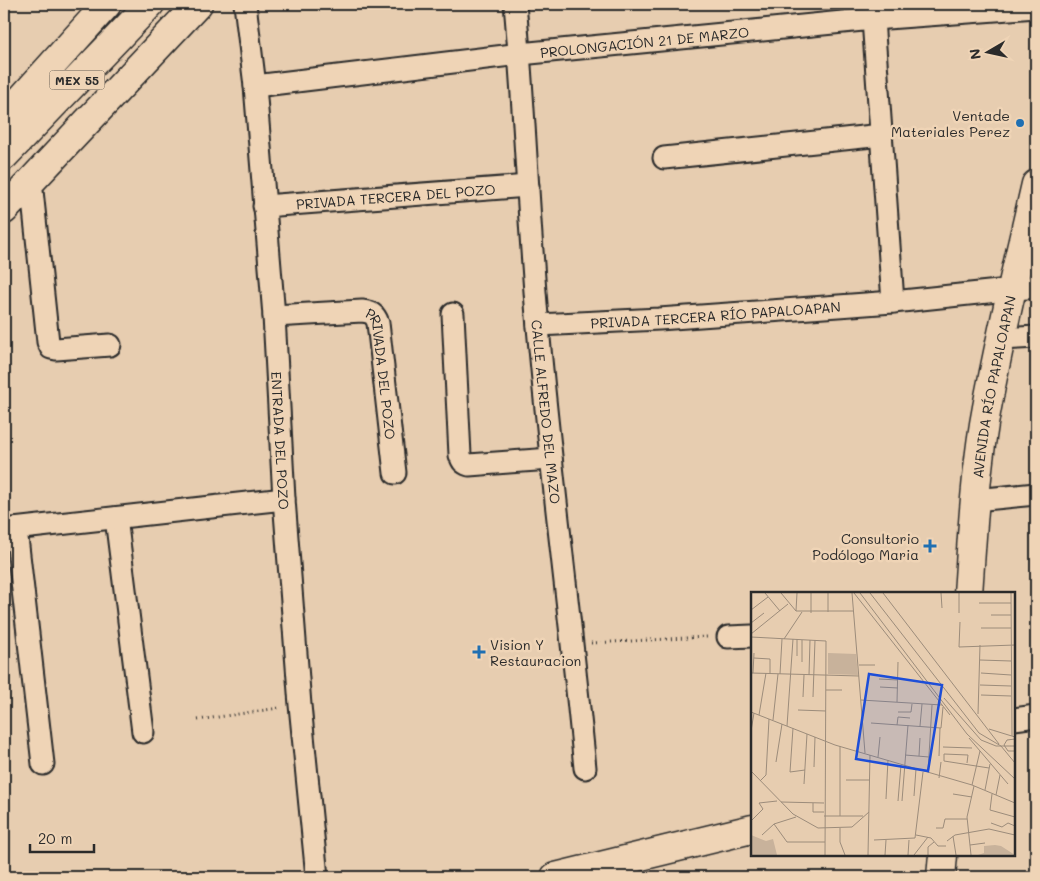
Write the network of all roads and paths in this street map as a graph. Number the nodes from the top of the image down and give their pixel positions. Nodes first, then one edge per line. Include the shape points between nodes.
1 (107, 4) edge
2 (150, 4) edge
3 (198, 4) edge
4 (245, 4) edge
5 (515, 4) edge
6 (1036, 7) edge
7 (874, 19) junction
8 (520, 54) junction
9 (255, 86) junction
10 (4, 118) edge
11 (882, 135) junction
12 (4, 156) edge
13 (664, 158) dead end
14 (31, 181) junction
15 (1036, 184) edge
16 (528, 186) junction
17 (264, 206) junction
18 (4, 210) edge
19 (1024, 288) edge
20 (893, 302) junction
21 (452, 314) dead end
22 (274, 316) junction
23 (538, 325) junction
24 (1036, 337) edge
25 (1001, 340) junction
26 (110, 345) dead end
27 (551, 459) junction
28 (395, 473) dead end
29 (1036, 494) edge
30 (284, 499) junction
31 (975, 500) junction
32 (116, 518) junction
33 (10, 529) edge
34 (968, 592) edge
35 (751, 636) edge
36 (728, 637) joint
37 (573, 644) junction
38 (300, 704) junction
39 (1036, 716) edge
40 (1015, 719) edge
41 (198, 720) dead end
42 (143, 732) dead end
43 (42, 764) dead end
44 (585, 768) dead end
45 (751, 829) edge
46 (943, 856) edge
47 (317, 877) edge
48 (555, 877) edge
49 (941, 877) edge

1 - 10 main road
2 - 12 main road, MEX 55
3 - 14 main road
4 - 9 street, ENTRADA DEL POZO
5 - 8 street, CALLE ALFREDO DEL MAZO
6 - 7 street, PROLONGACIÓN 21 DE MARZO
7 - 8 street, PROLONGACIÓN 21 DE MARZO
7 - 11 street
8 - 9 street, PROLONGACIÓN 21 DE MARZO
8 - 16 street, CALLE ALFREDO DEL MAZO
9 - 17 street, ENTRADA DEL POZO
11 - 13 street
11 - 20 street
14 - 18 main road
14 - 26 street via 48,342 51,348 56,349
15 - 19 main road, AVENIDA RÍO PAPALOAPAN
16 - 17 street, PRIVADA TERCERA DEL POZO
16 - 23 street, CALLE ALFREDO DEL MAZO
17 - 22 street, ENTRADA DEL POZO
19 - 20 street, PRIVADA TERCERA RÍO PAPALOAPAN
19 - 25 main road, AVENIDA RÍO PAPALOAPAN
20 - 23 street, PRIVADA TERCERA RÍO PAPALOAPAN
21 - 27 street via 460,455 464,464
22 - 28 street, PRIVADA DEL POZO via 362,311 376,316
22 - 30 street, ENTRADA DEL POZO
23 - 27 street, CALLE ALFREDO DEL MAZO
24 - 25 street
25 - 31 main road, AVENIDA RÍO PAPALOAPAN via 984,424
27 - 37 street, CALLE ALFREDO DEL MAZO
29 - 31 street
30 - 32 street
30 - 38 street, ENTRADA DEL POZO
31 - 34 main road, AVENIDA RÍO PAPALOAPAN
32 - 33 street
32 - 42 street
33 - 43 street
35 - 36 street
36 - 37 path
37 - 44 street, CALLE ALFREDO DEL MAZO
38 - 41 path
38 - 47 street, ENTRADA DEL POZO
39 - 40 street
45 - 48 main road
46 - 49 main road

